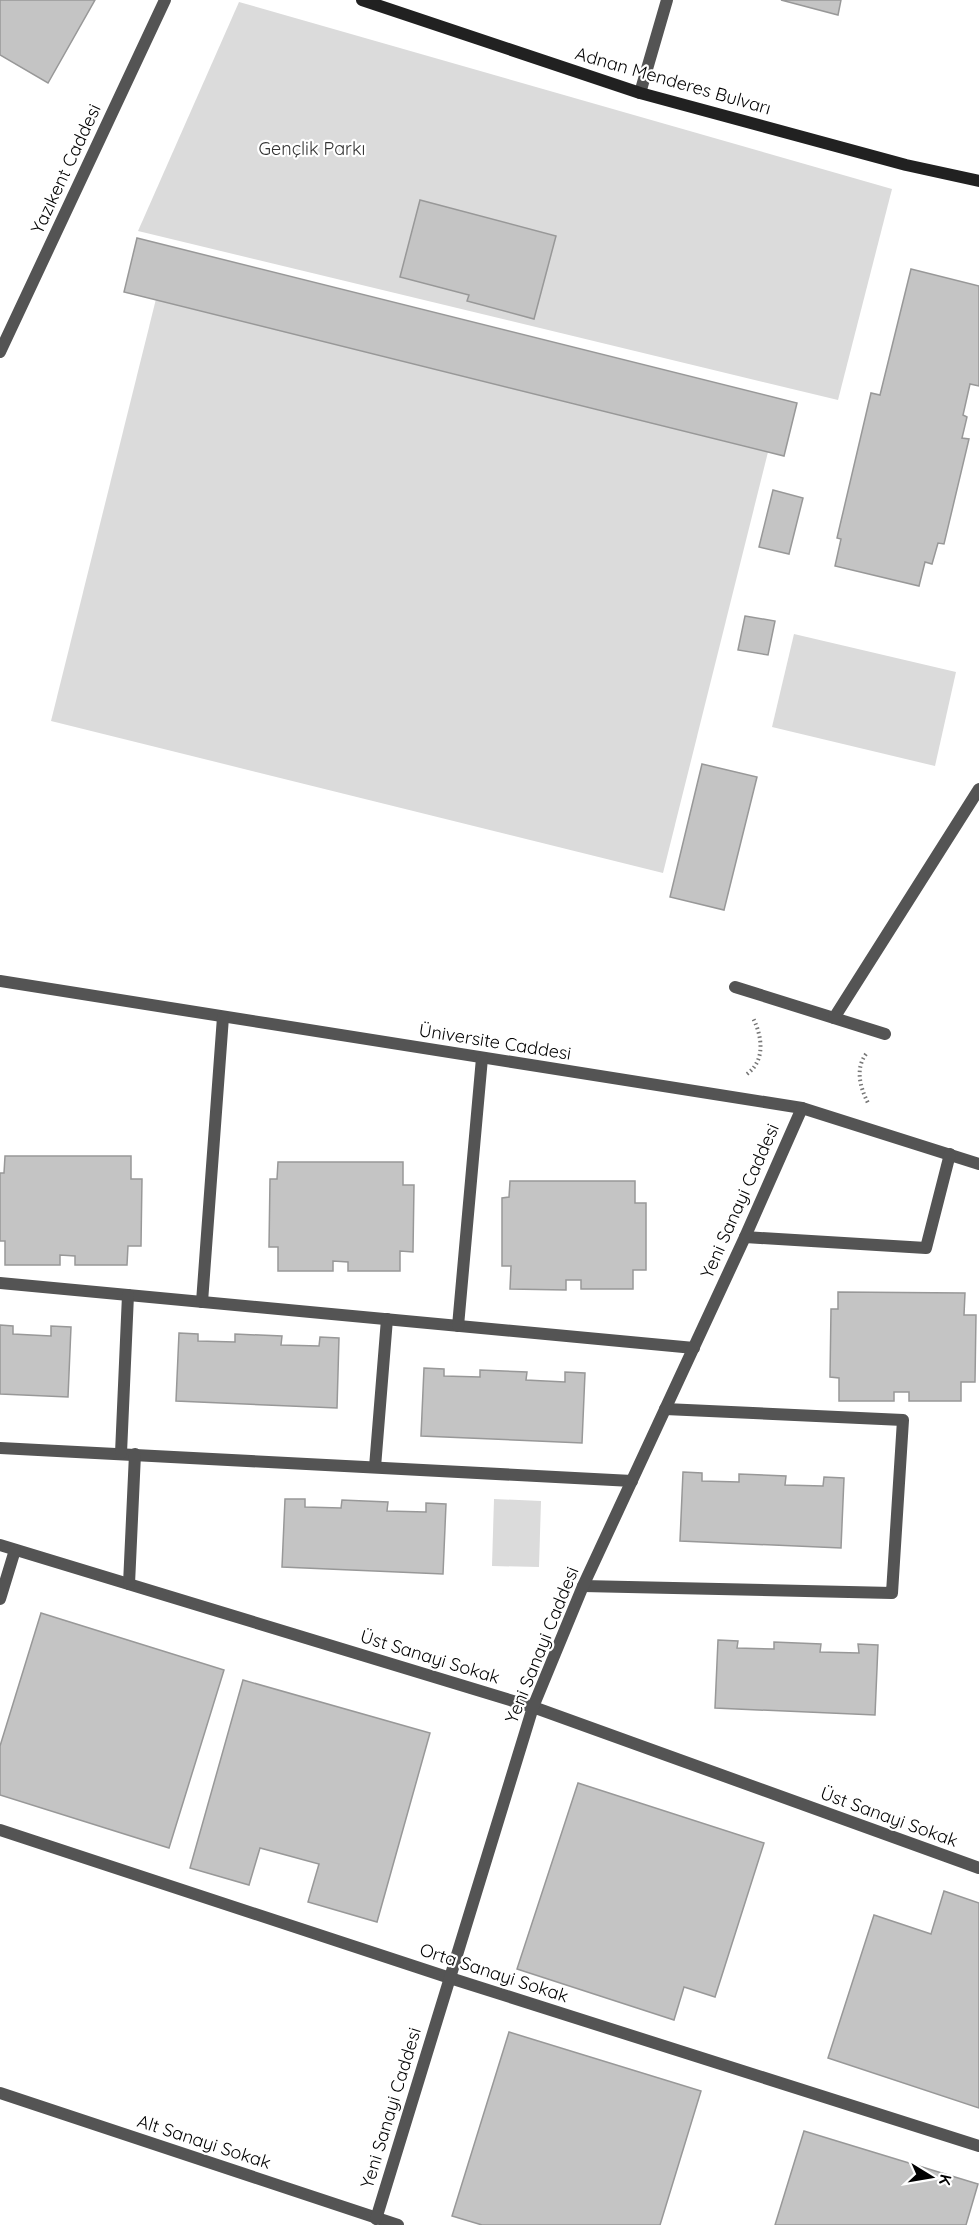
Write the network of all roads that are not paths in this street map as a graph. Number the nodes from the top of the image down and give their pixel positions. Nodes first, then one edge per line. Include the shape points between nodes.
1 (165, 0) edge
2 (362, 0) edge
3 (668, 0) edge
4 (640, 93) junction
5 (979, 181) edge
6 (0, 352) edge
7 (979, 789) edge
8 (0, 981) edge
9 (735, 987) road end
10 (223, 1017) junction
11 (834, 1018) junction
12 (885, 1034) road end
13 (482, 1058) junction
14 (802, 1108) junction
15 (950, 1154) junction
16 (979, 1164) edge
17 (745, 1237) junction
18 (0, 1283) edge
19 (128, 1295) junction
20 (202, 1302) junction
21 (387, 1319) junction
22 (458, 1326) junction
23 (694, 1348) junction
24 (665, 1409) junction
25 (0, 1448) edge
26 (121, 1453) junction
27 (135, 1454) junction
28 (375, 1467) junction
29 (632, 1480) junction
30 (0, 1545) edge
31 (15, 1550) junction
32 (129, 1584) junction
33 (584, 1586) junction
34 (0, 1599) edge
35 (533, 1707) junction
36 (0, 1830) edge
37 (979, 1868) edge
38 (450, 1978) junction
39 (0, 2093) edge
40 (979, 2145) edge
41 (376, 2218) junction
42 (398, 2225) edge

1 - 6 street, Yazıkent Caddesi
2 - 4 main road, Adnan Menderes Bulvarı
3 - 4 street
4 - 5 main road, Adnan Menderes Bulvarı
7 - 11 street
8 - 10 street, Üniversite Caddesi
9 - 11 street
10 - 13 street, Üniversite Caddesi
10 - 20 street
11 - 12 street
13 - 14 street, Üniversite Caddesi
13 - 22 street
14 - 15 street, Üniversite Caddesi
14 - 17 street, Yeni Sanayi Caddesi
15 - 16 street, Üniversite Caddesi
15 - 17 street via 927,1248
17 - 23 street, Yeni Sanayi Caddesi
18 - 19 street
19 - 20 street
19 - 26 street
20 - 21 street
21 - 22 street
21 - 28 street
22 - 23 street
23 - 24 street, Yeni Sanayi Caddesi
24 - 29 street, Yeni Sanayi Caddesi
24 - 33 street via 903,1420 892,1593
25 - 26 street
26 - 27 street
27 - 28 street
27 - 32 street
28 - 29 street
29 - 33 street, Yeni Sanayi Caddesi
30 - 31 street, Üst Sanayi Sokak
31 - 32 street, Üst Sanayi Sokak
31 - 34 street
32 - 35 street, Üst Sanayi Sokak
33 - 35 street, Yeni Sanayi Caddesi
35 - 37 street, Üst Sanayi Sokak
35 - 38 street, Yeni Sanayi Caddesi
36 - 38 street, Orta Sanayi Sokak
38 - 40 street, Orta Sanayi Sokak
38 - 41 street, Yeni Sanayi Caddesi
39 - 41 street, Alt Sanayi Sokak
41 - 42 street, Alt Sanayi Sokak

